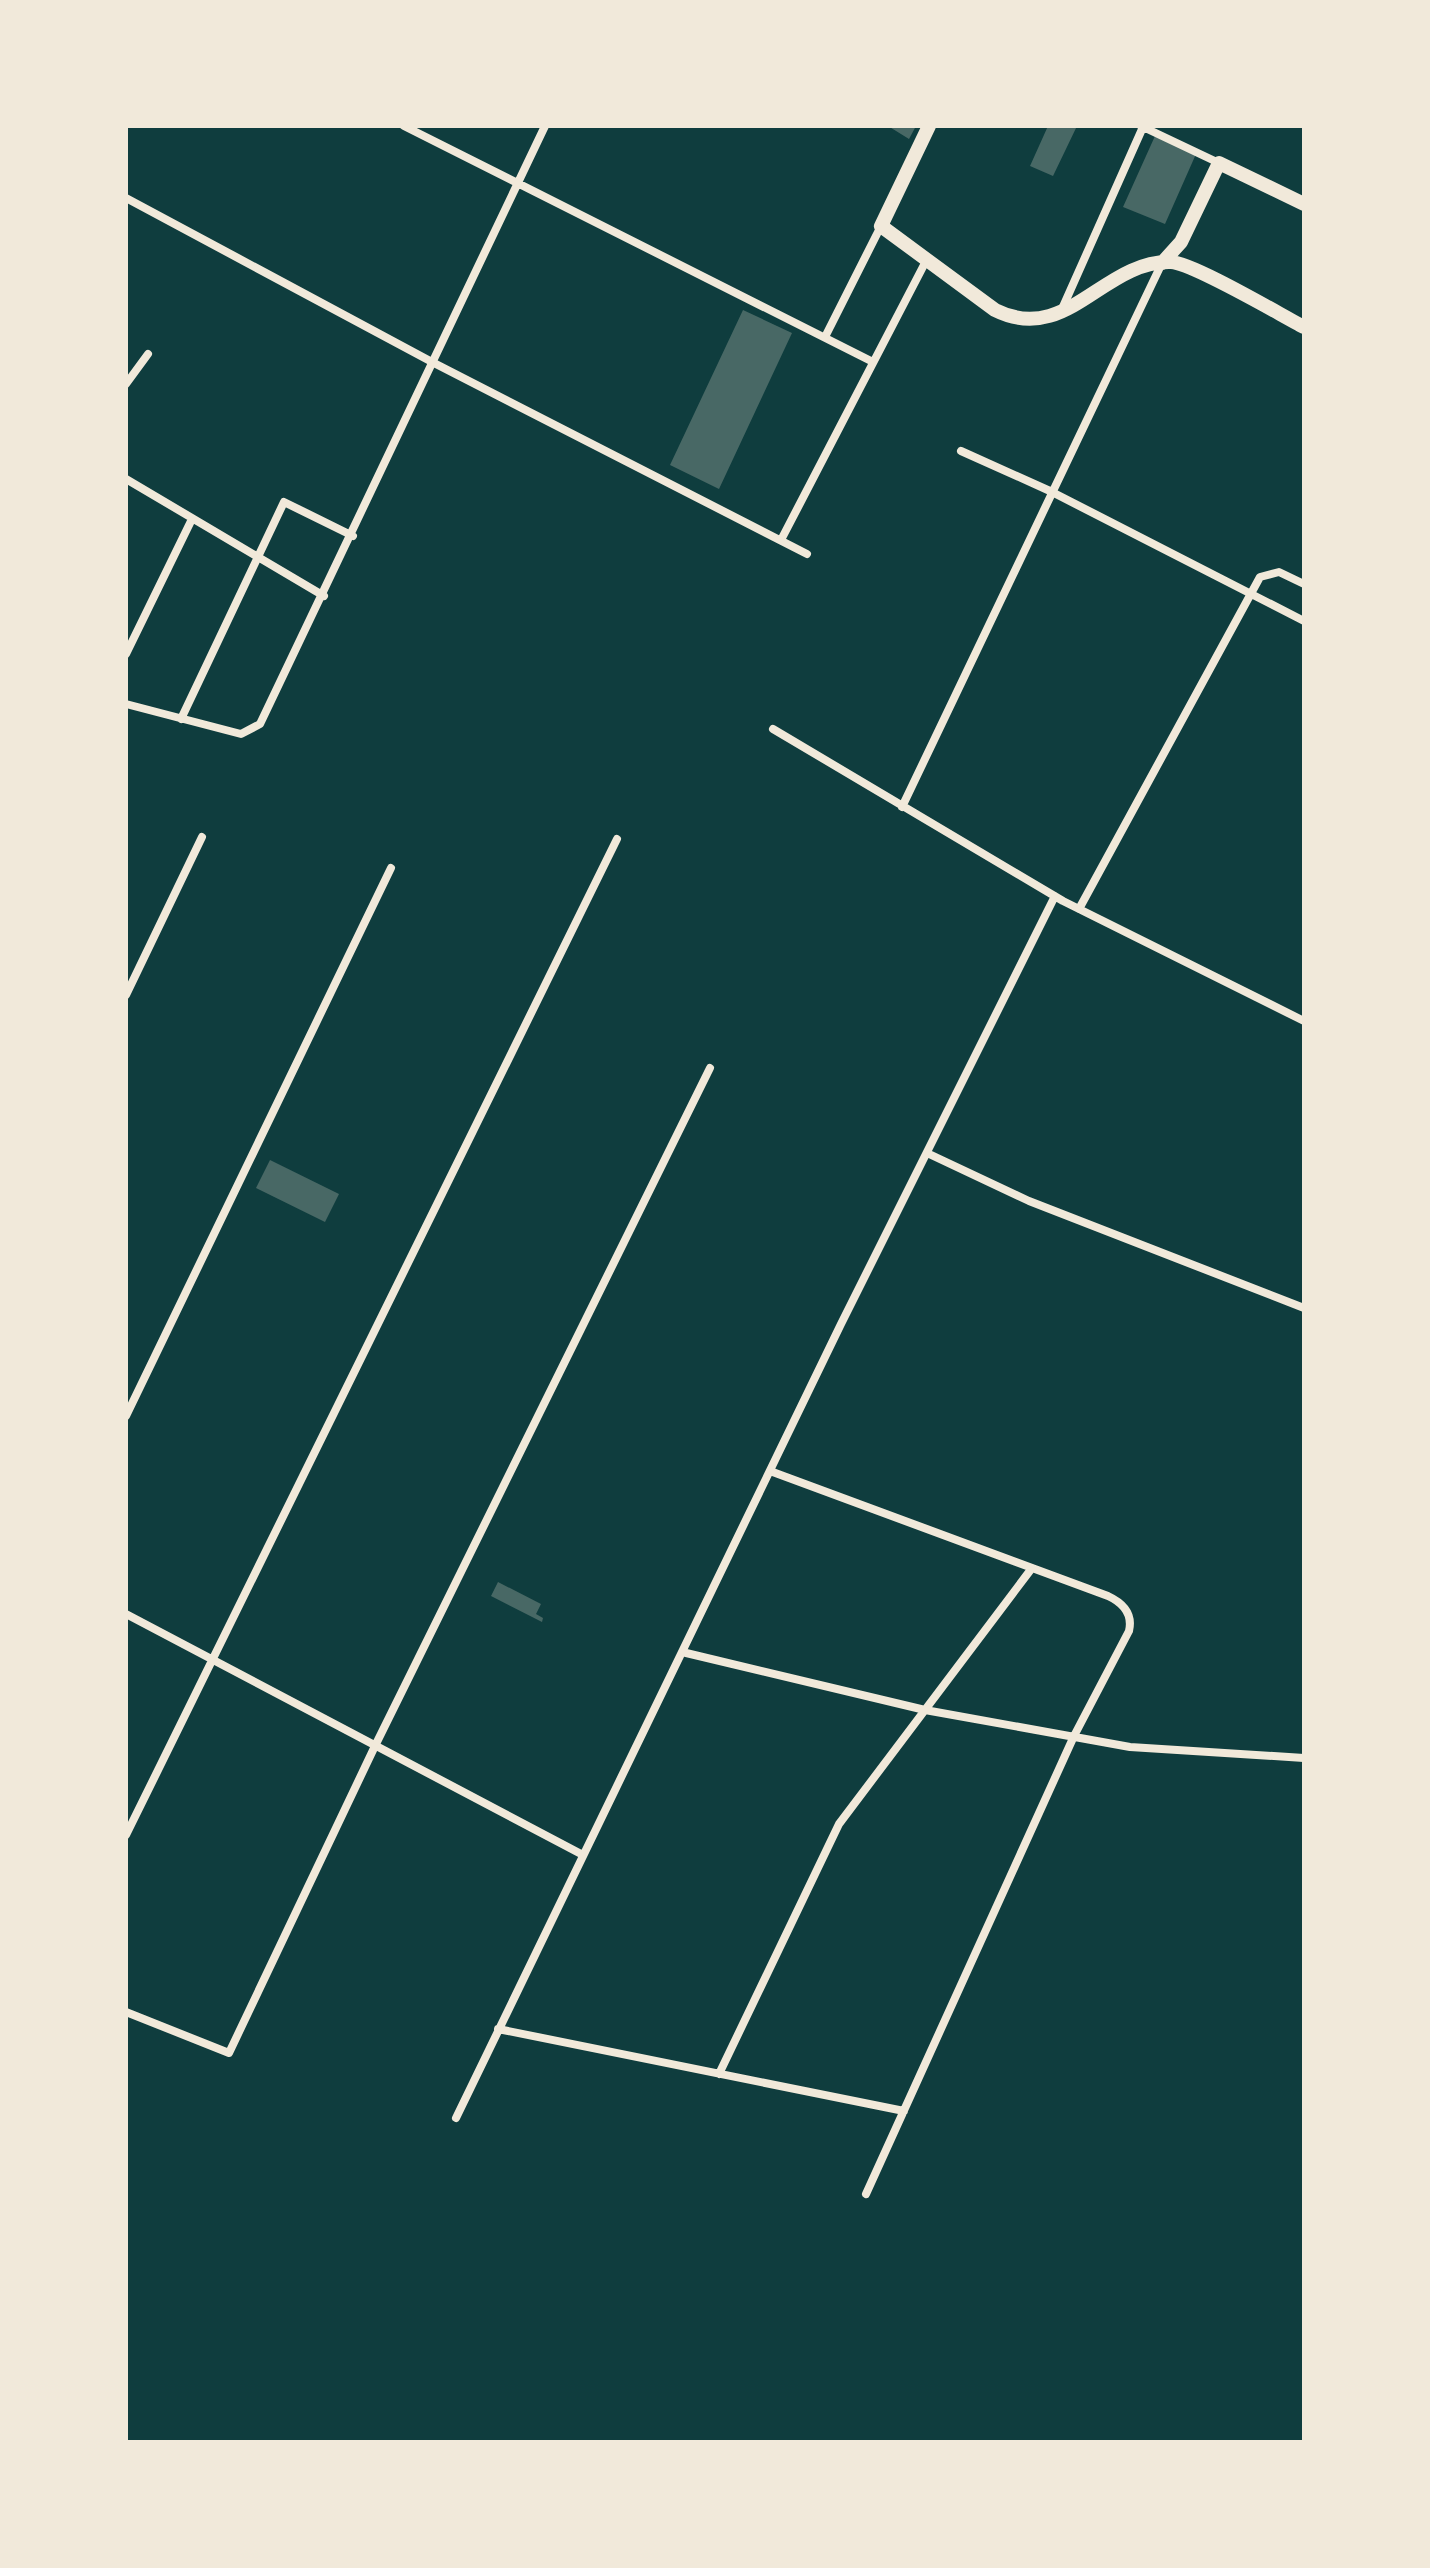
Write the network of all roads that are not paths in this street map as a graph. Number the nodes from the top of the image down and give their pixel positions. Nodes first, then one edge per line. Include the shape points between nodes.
1 (404, 126) edge
2 (545, 126) edge
3 (929, 126) edge
4 (1142, 126) edge
5 (1219, 163) junction
6 (517, 183) junction
7 (126, 198) edge
8 (1304, 204) edge
9 (881, 226) junction
10 (926, 261) junction
11 (1162, 263) junction
12 (1061, 311) junction
13 (1304, 327) edge
14 (825, 337) junction
15 (148, 354) dead end
16 (432, 362) junction
17 (873, 362) junction
18 (126, 384) edge
19 (961, 451) dead end
20 (126, 479) edge
21 (1050, 491) junction
22 (192, 519) junction
23 (353, 536) junction
24 (781, 540) junction
25 (807, 554) dead end
26 (256, 557) junction
27 (1304, 584) edge
28 (1248, 594) junction
29 (324, 596) junction
30 (1304, 621) edge
31 (126, 654) edge
32 (126, 704) edge
33 (181, 719) junction
34 (773, 729) dead end
35 (902, 807) junction
36 (202, 837) dead end
37 (617, 839) dead end
38 (391, 868) dead end
39 (1055, 896) junction
40 (1079, 909) junction
41 (126, 995) edge
42 (1304, 1021) edge
43 (710, 1068) dead end
44 (927, 1153) junction
45 (1304, 1308) edge
46 (126, 1416) edge
47 (770, 1471) junction
48 (1032, 1568) junction
49 (126, 1614) edge
50 (682, 1652) junction
51 (212, 1659) junction
52 (927, 1710) junction
53 (1074, 1736) junction
54 (375, 1746) junction
55 (1304, 1758) edge
56 (126, 1835) edge
57 (583, 1855) junction
58 (126, 2012) edge
59 (498, 2029) junction
60 (719, 2074) junction
61 (904, 2111) junction
62 (456, 2118) dead end
63 (866, 2194) dead end

1 - 6 street
2 - 6 street
3 - 9 main road
4 - 5 street
4 - 12 street
5 - 8 main road
5 - 11 main road via 1184,236
6 - 14 street
6 - 16 street
7 - 16 street
9 - 10 main road
9 - 14 street
10 - 12 main road via 1008,316 1035,321
10 - 17 street
11 - 12 main road via 1131,271
11 - 13 main road via 1190,268
11 - 21 street
14 - 17 street
15 - 18 street
16 - 23 street
16 - 24 street
17 - 24 street
19 - 21 street
20 - 22 street
21 - 28 street
21 - 35 street
22 - 26 street
22 - 31 street
23 - 26 street via 284,502
23 - 29 street
24 - 25 street
26 - 29 street
26 - 33 street
27 - 28 street via 1268,572
28 - 30 street
28 - 40 street
29 - 33 street via 260,724 241,734
32 - 33 street
34 - 35 street
35 - 39 street
36 - 41 street
37 - 51 street
38 - 46 street
39 - 40 street
39 - 44 street
40 - 42 street
43 - 54 street
44 - 45 street via 1028,1201
44 - 47 street
47 - 48 street
47 - 50 street
48 - 52 street
48 - 53 street via 1108,1596 1130,1619 1129,1631
49 - 51 street
50 - 52 street
50 - 57 street
51 - 54 street
51 - 56 street
52 - 53 street
52 - 60 street via 839,1824
53 - 55 street via 1130,1747
53 - 61 street
54 - 57 street
54 - 58 street via 229,2053
57 - 59 street
59 - 60 street
59 - 62 street
60 - 61 street
61 - 63 street

